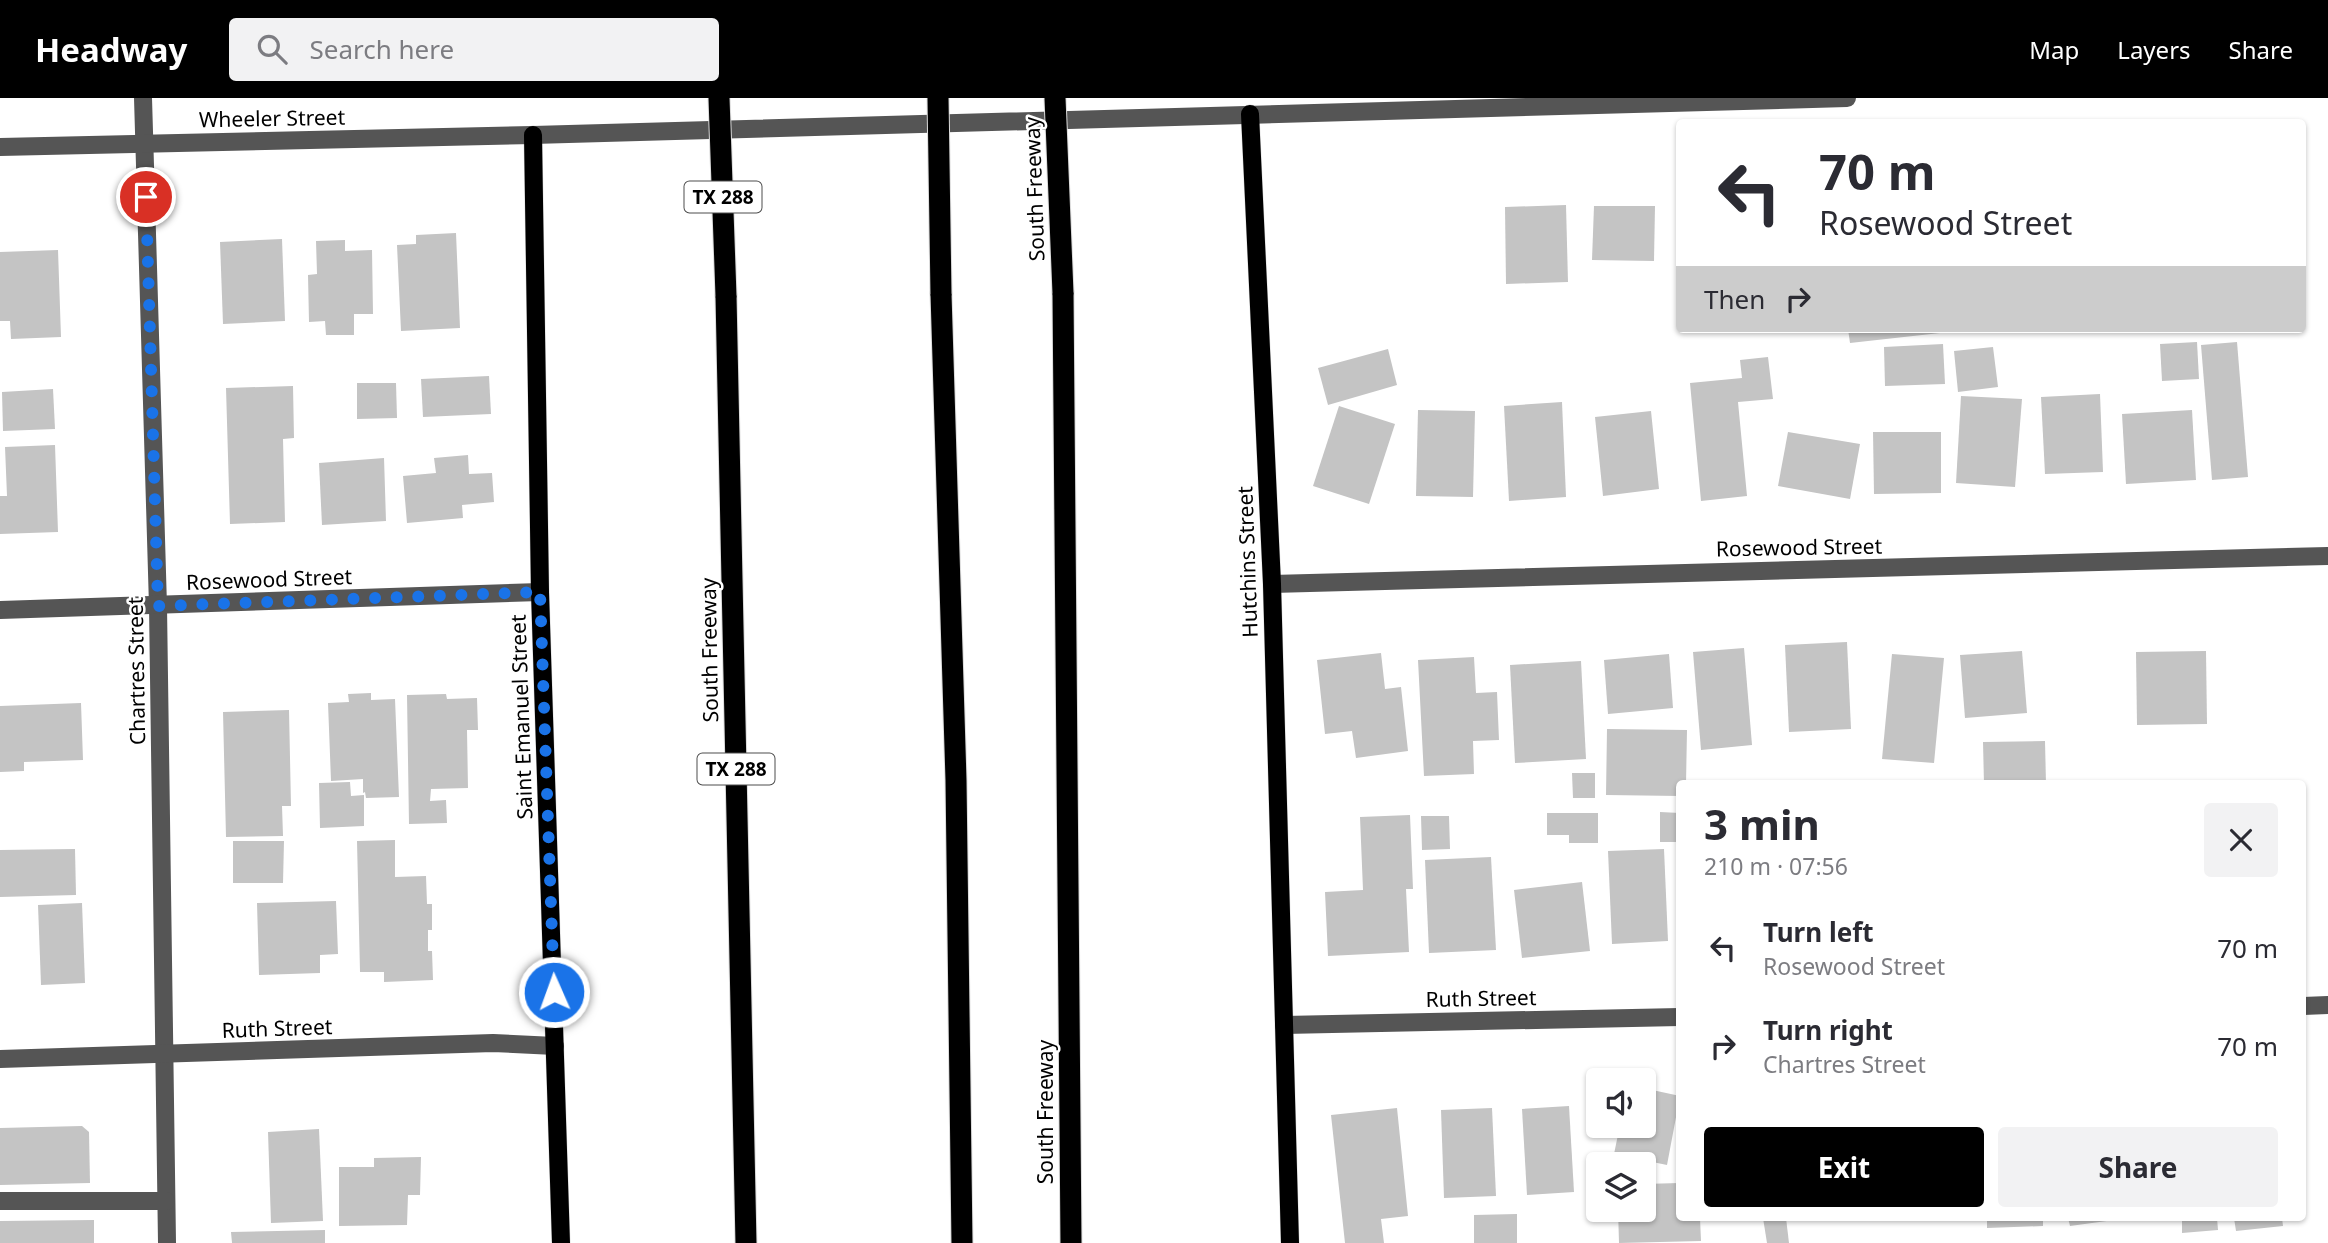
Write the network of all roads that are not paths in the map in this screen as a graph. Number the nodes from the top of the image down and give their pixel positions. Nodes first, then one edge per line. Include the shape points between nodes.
1 (143, 98) edge
2 (719, 98) edge
3 (938, 98) edge
4 (1055, 98) edge
5 (1847, 98) edge
6 (1809, 99) edge
7 (1249, 106) edge
8 (533, 135) junction
9 (144, 144) junction
10 (0, 147) edge
11 (2328, 556) edge
12 (1272, 584) junction
13 (540, 592) junction
14 (158, 606) junction
15 (0, 610) edge
16 (2328, 1005) edge
17 (2306, 1006) edge
18 (1676, 1017) edge
19 (1284, 1025) junction
20 (555, 1046) junction
21 (163, 1054) junction
22 (0, 1059) edge
23 (0, 1201) edge
24 (166, 1201) junction
25 (962, 1242) edge
26 (167, 1243) edge
27 (561, 1243) edge
28 (746, 1243) edge
29 (1071, 1243) edge
30 (1290, 1243) edge

1 - 9 street, Chartres Street
2 - 28 highway, South Freeway / TX 288, bridge
3 - 25 highway, bridge via 956,779
4 - 29 highway, South Freeway, bridge via 1063,293
5 - 6 street, Wheeler Street
6 - 7 street, Wheeler Street
7 - 8 street, Wheeler Street
7 - 12 main road, Hutchins Street
8 - 9 street, Wheeler Street
8 - 13 main road, Saint Emanuel Street
9 - 10 street, Wheeler Street
9 - 14 street, Chartres Street
11 - 12 street, Rosewood Street
12 - 19 main road, Hutchins Street
13 - 14 street, Rosewood Street
13 - 20 main road, Saint Emanuel Street
14 - 15 street, Rosewood Street
14 - 21 street, Chartres Street
16 - 17 street
18 - 19 street, Ruth Street
19 - 30 main road, Hutchins Street
20 - 21 street, Ruth Street via 493,1043
20 - 27 main road, Saint Emanuel Street
21 - 22 street, Ruth Street
21 - 24 street, Chartres Street
23 - 24 street
24 - 26 street, Chartres Street

